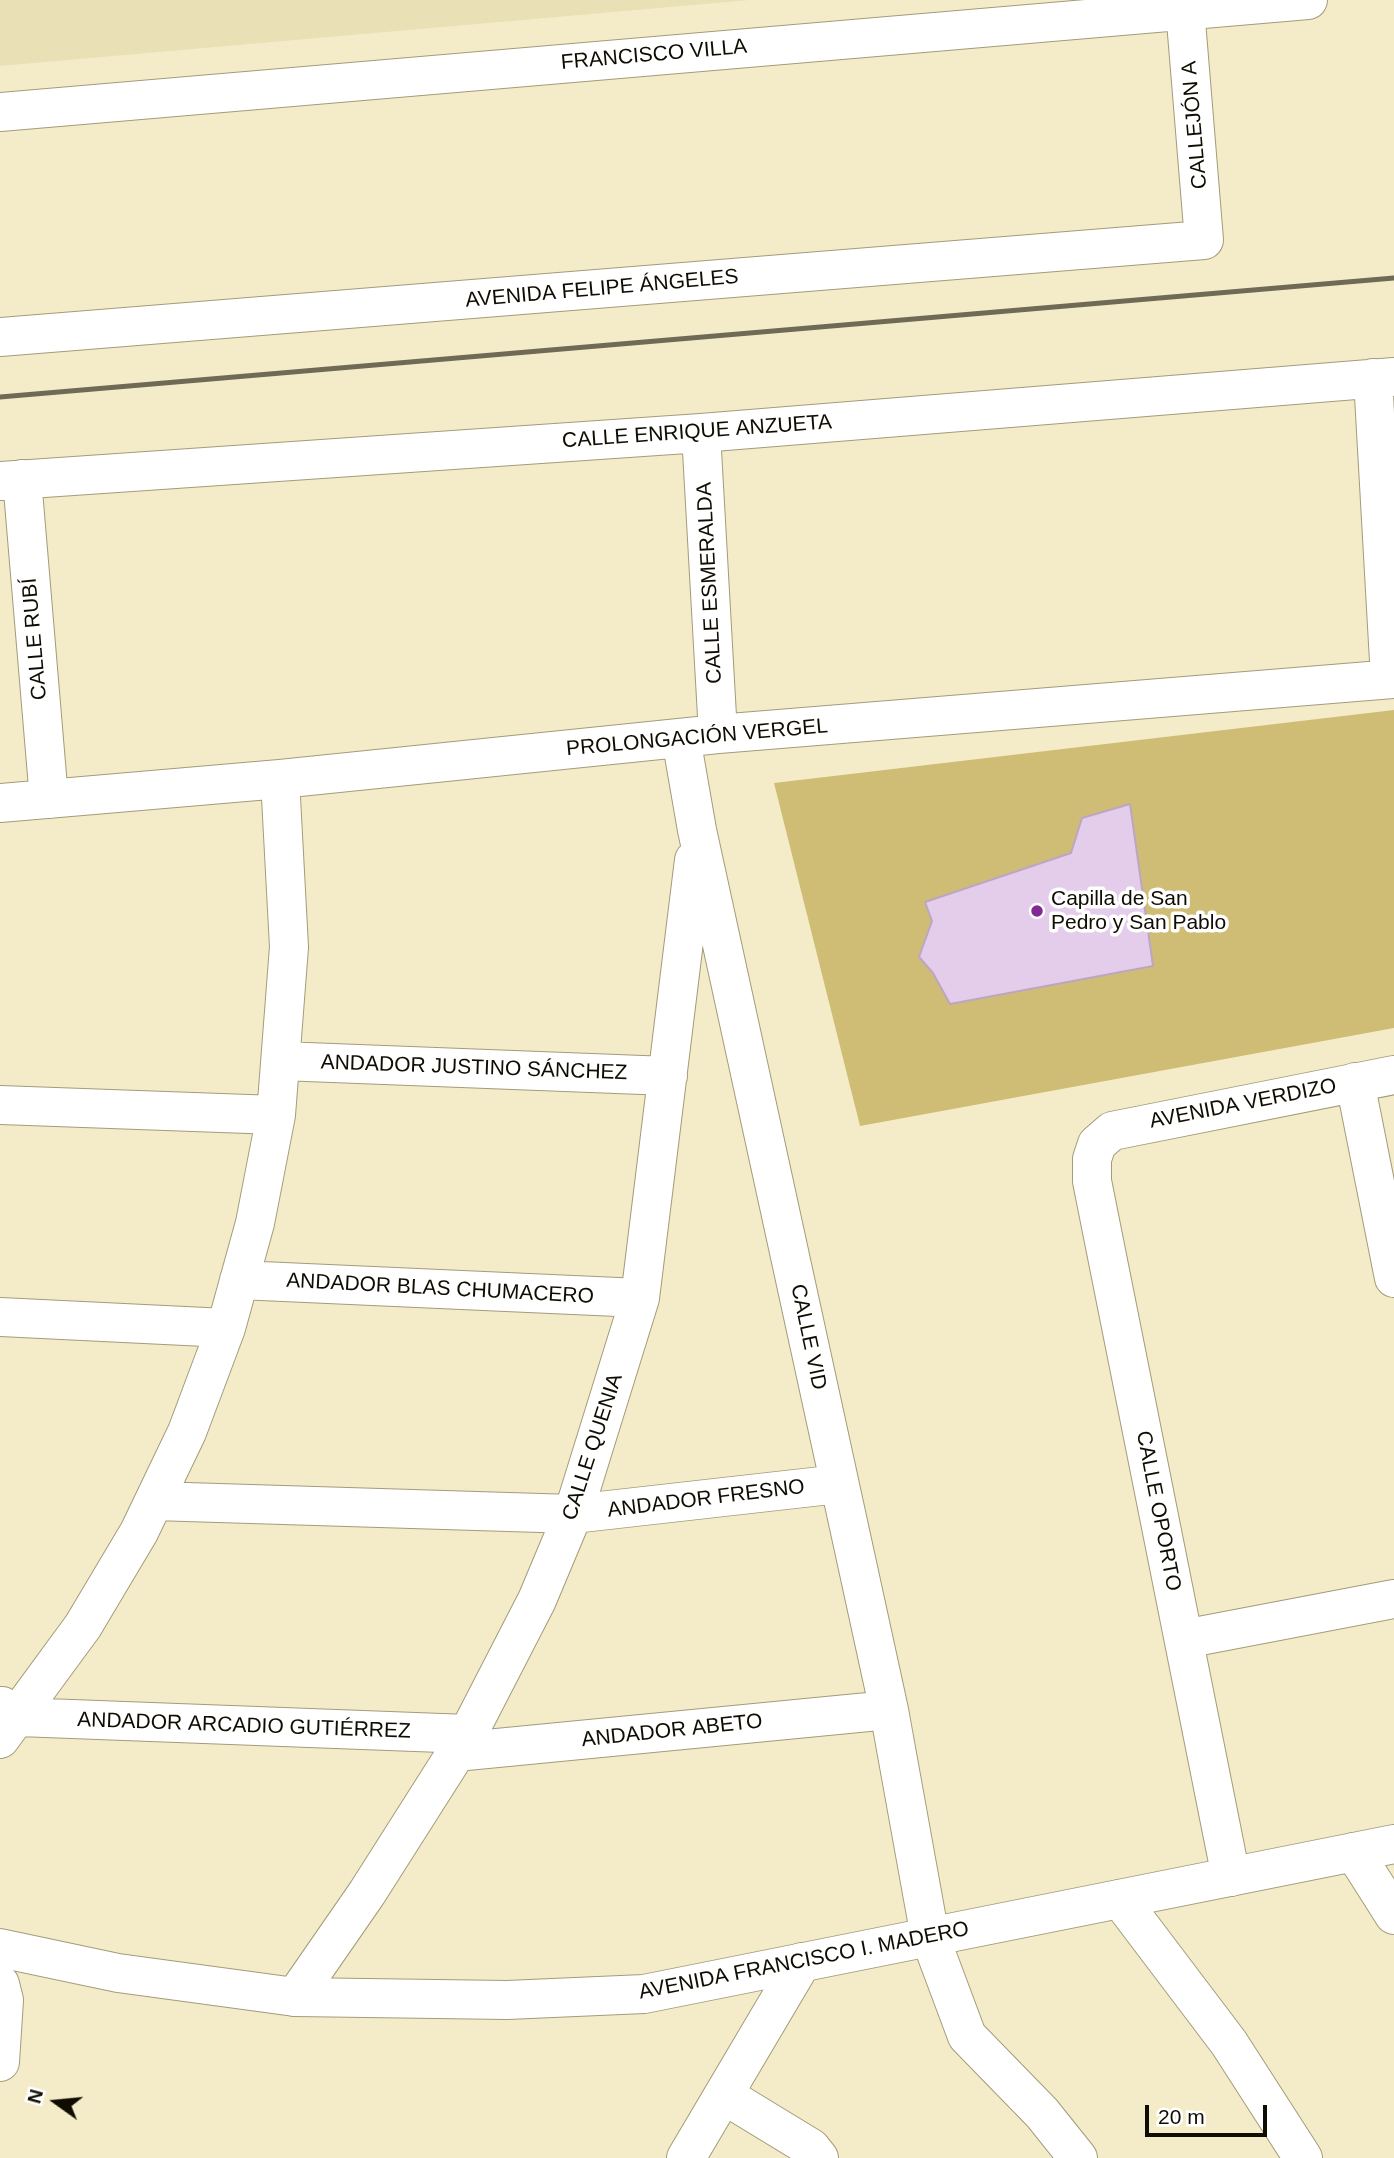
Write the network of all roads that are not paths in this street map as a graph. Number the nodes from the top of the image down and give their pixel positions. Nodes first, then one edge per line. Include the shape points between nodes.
1 (1308, 0) edge
2 (1185, 9) junction
3 (0, 112) edge
4 (1204, 240) joint
5 (0, 337) edge
6 (1383, 377) edge
7 (701, 433) junction
8 (11, 480) edge
9 (1392, 679) edge
10 (718, 734) junction
11 (681, 738) junction
12 (280, 779) junction
13 (49, 799) junction
14 (0, 803) edge
15 (697, 830) junction
16 (281, 1061) junction
17 (1394, 1075) edge
18 (668, 1076) junction
19 (1355, 1082) junction
20 (0, 1105) edge
21 (276, 1115) junction
22 (1097, 1144) joint
23 (1394, 1278) edge
24 (240, 1280) junction
25 (640, 1298) junction
26 (0, 1317) edge
27 (226, 1328) junction
28 (839, 1484) junction
29 (153, 1501) junction
30 (573, 1514) junction
31 (1394, 1598) edge
32 (1184, 1639) junction
33 (888, 1710) junction
34 (6, 1720) edge
35 (462, 1743) junction
36 (1394, 1844) edge
37 (1354, 1852) junction
38 (1231, 1877) junction
39 (1121, 1899) junction
40 (1394, 1915) edge
41 (930, 1937) junction
42 (0, 1948) edge
43 (802, 1962) junction
44 (0, 1984) edge
45 (295, 1997) junction
46 (0, 2062) edge
47 (724, 2095) junction
48 (686, 2158) edge
49 (819, 2158) edge
50 (1078, 2158) edge
51 (1303, 2158) edge

1 - 2 street, FRANCISCO VILLA
2 - 3 street, FRANCISCO VILLA
2 - 4 street, CALLEJÓN A
4 - 5 street, AVENIDA FELIPE ÁNGELES
6 - 7 street, CALLE ENRIQUE ANZUETA
6 - 9 street
7 - 8 street, CALLE ENRIQUE ANZUETA
7 - 10 street, CALLE ESMERALDA
8 - 13 street, CALLE RUBÍ
9 - 10 street, PROLONGACIÓN VERGEL
10 - 11 street, PROLONGACIÓN VERGEL
11 - 12 street, PROLONGACIÓN VERGEL
11 - 15 street, CALLE VID
12 - 13 street, PROLONGACIÓN VERGEL
12 - 16 street via 289,947
13 - 14 street, PROLONGACIÓN VERGEL
15 - 18 street, CALLE QUENIA
15 - 28 street, CALLE VID
16 - 18 street, ANDADOR JUSTINO SÁNCHEZ
16 - 21 street
17 - 19 street, AVENIDA VERDIZO
18 - 25 street, CALLE QUENIA
19 - 22 street, AVENIDA VERDIZO via 1124,1128 1112,1131
19 - 23 street
20 - 21 street
21 - 24 street
22 - 32 street, CALLE OPORTO via 1091,1181
24 - 25 street, ANDADOR BLAS CHUMACERO
24 - 27 street
25 - 30 street, CALLE QUENIA
26 - 27 street
27 - 29 street via 187,1432
28 - 30 street, ANDADOR FRESNO
28 - 33 street, CALLE VID
29 - 30 street, ANDADOR FRESNO
29 - 34 street via 83,1626
30 - 35 street, CALLE QUENIA via 537,1600
31 - 32 street
32 - 38 street, CALLE OPORTO
33 - 35 street, ANDADOR ABETO
33 - 41 street, CALLE VID
34 - 35 street, ANDADOR ARCADIO GUTIÉRREZ via 194,1725
35 - 45 street, CALLE QUENIA
36 - 37 street, AVENIDA FRANCISCO I. MADERO
37 - 38 street, AVENIDA FRANCISCO I. MADERO
37 - 40 street
38 - 39 street, AVENIDA FRANCISCO I. MADERO
39 - 41 street, AVENIDA FRANCISCO I. MADERO
39 - 51 street via 1229,2043
41 - 43 street, AVENIDA FRANCISCO I. MADERO
41 - 50 street, CALLE VID via 967,2036 1042,2113
42 - 45 street, AVENIDA FRANCISCO I. MADERO via 118,1973
43 - 45 street, AVENIDA FRANCISCO I. MADERO via 644,1994 507,2000
43 - 47 street
44 - 46 street via 4,2000
47 - 48 street
47 - 49 street via 811,2148

